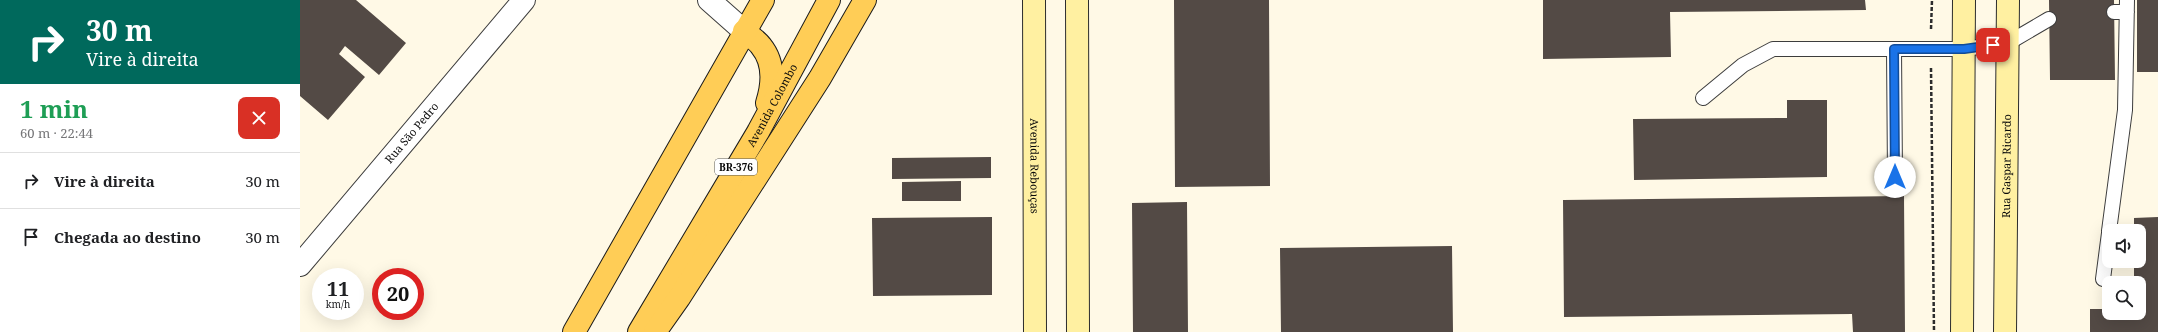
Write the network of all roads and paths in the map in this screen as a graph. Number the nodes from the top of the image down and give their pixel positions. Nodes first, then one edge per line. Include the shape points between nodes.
1 (524, 0) edge
2 (709, 0) edge
3 (756, 0) edge
4 (764, 0) edge
5 (829, 0) edge
6 (865, 0) edge
7 (1034, 0) edge
8 (1077, 0) edge
9 (1932, 0) edge
10 (1964, 0) edge
11 (2008, 0) edge
12 (2122, 8) edge
13 (2049, 19) dead end
14 (744, 31) junction
15 (2008, 43) junction
16 (1931, 48) junction
17 (1894, 49) junction
18 (1964, 49) junction
19 (1703, 98) dead end
20 (758, 132) junction
21 (1895, 177) dead end
22 (2110, 224) edge
23 (300, 265) edge
24 (574, 332) edge
25 (639, 332) edge
26 (655, 332) edge
27 (1035, 332) edge
28 (1078, 332) edge
29 (1934, 332) edge
30 (1962, 332) edge
31 (2005, 332) edge

1 - 23 street, Rua São Pedro
2 - 14 street
3 - 14 main road
4 - 14 main road
5 - 20 main road, Avenida Colombo / BR-376
6 - 26 main road via 816,84
7 - 27 main road, Avenida Rebouças
8 - 28 main road
9 - 16 path
10 - 18 main road
11 - 15 main road, Rua Gaspar Ricardo
12 - 22 lane via 2125,110
13 - 15 lane
14 - 20 main road via 761,46 771,66 771,91
14 - 24 main road
15 - 18 lane
15 - 31 main road, Rua Gaspar Ricardo
16 - 17 lane
16 - 18 lane
16 - 29 path
17 - 19 lane via 1773,49 1743,65
17 - 21 lane
18 - 30 main road
20 - 25 main road, Avenida Colombo / BR-376

